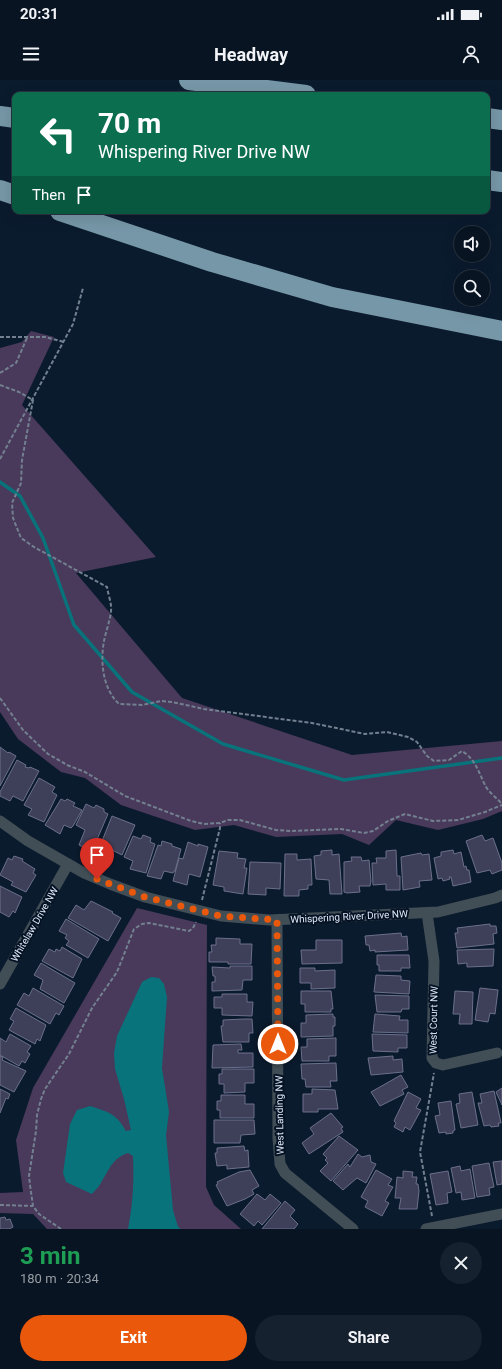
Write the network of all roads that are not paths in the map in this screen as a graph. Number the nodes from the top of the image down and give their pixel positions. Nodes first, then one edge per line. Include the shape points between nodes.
1 (189, 80) edge
2 (283, 92) edge
3 (0, 116) edge
4 (12, 118) edge
5 (490, 118) edge
6 (502, 120) edge
7 (490, 180) edge
8 (502, 182) edge
9 (0, 190) edge
10 (12, 194) edge
11 (69, 214) edge
12 (414, 312) junction
13 (502, 324) edge
14 (502, 331) edge
15 (0, 821) edge
16 (68, 864) junction
17 (502, 895) edge
18 (427, 913) junction
19 (277, 920) junction
20 (0, 984) edge
21 (497, 1053) dead end
22 (502, 1214) edge
23 (430, 1228) edge
24 (353, 1229) edge

1 - 2 highway
3 - 4 highway
5 - 6 highway
7 - 8 highway
9 - 10 highway
11 - 12 highway via 212,262 332,296
12 - 13 highway
12 - 14 highway
15 - 16 street, Whispering River Drive NW
16 - 19 street, Whispering River Drive NW via 145,897 221,916
16 - 20 street, Whitelaw Drive NW
17 - 18 street, Whispering River Drive NW
18 - 19 street, Whispering River Drive NW
18 - 21 street, West Court NW via 434,961 432,1058 436,1063 443,1065
19 - 24 street, West Landing NW via 280,1164 285,1173
22 - 23 street

